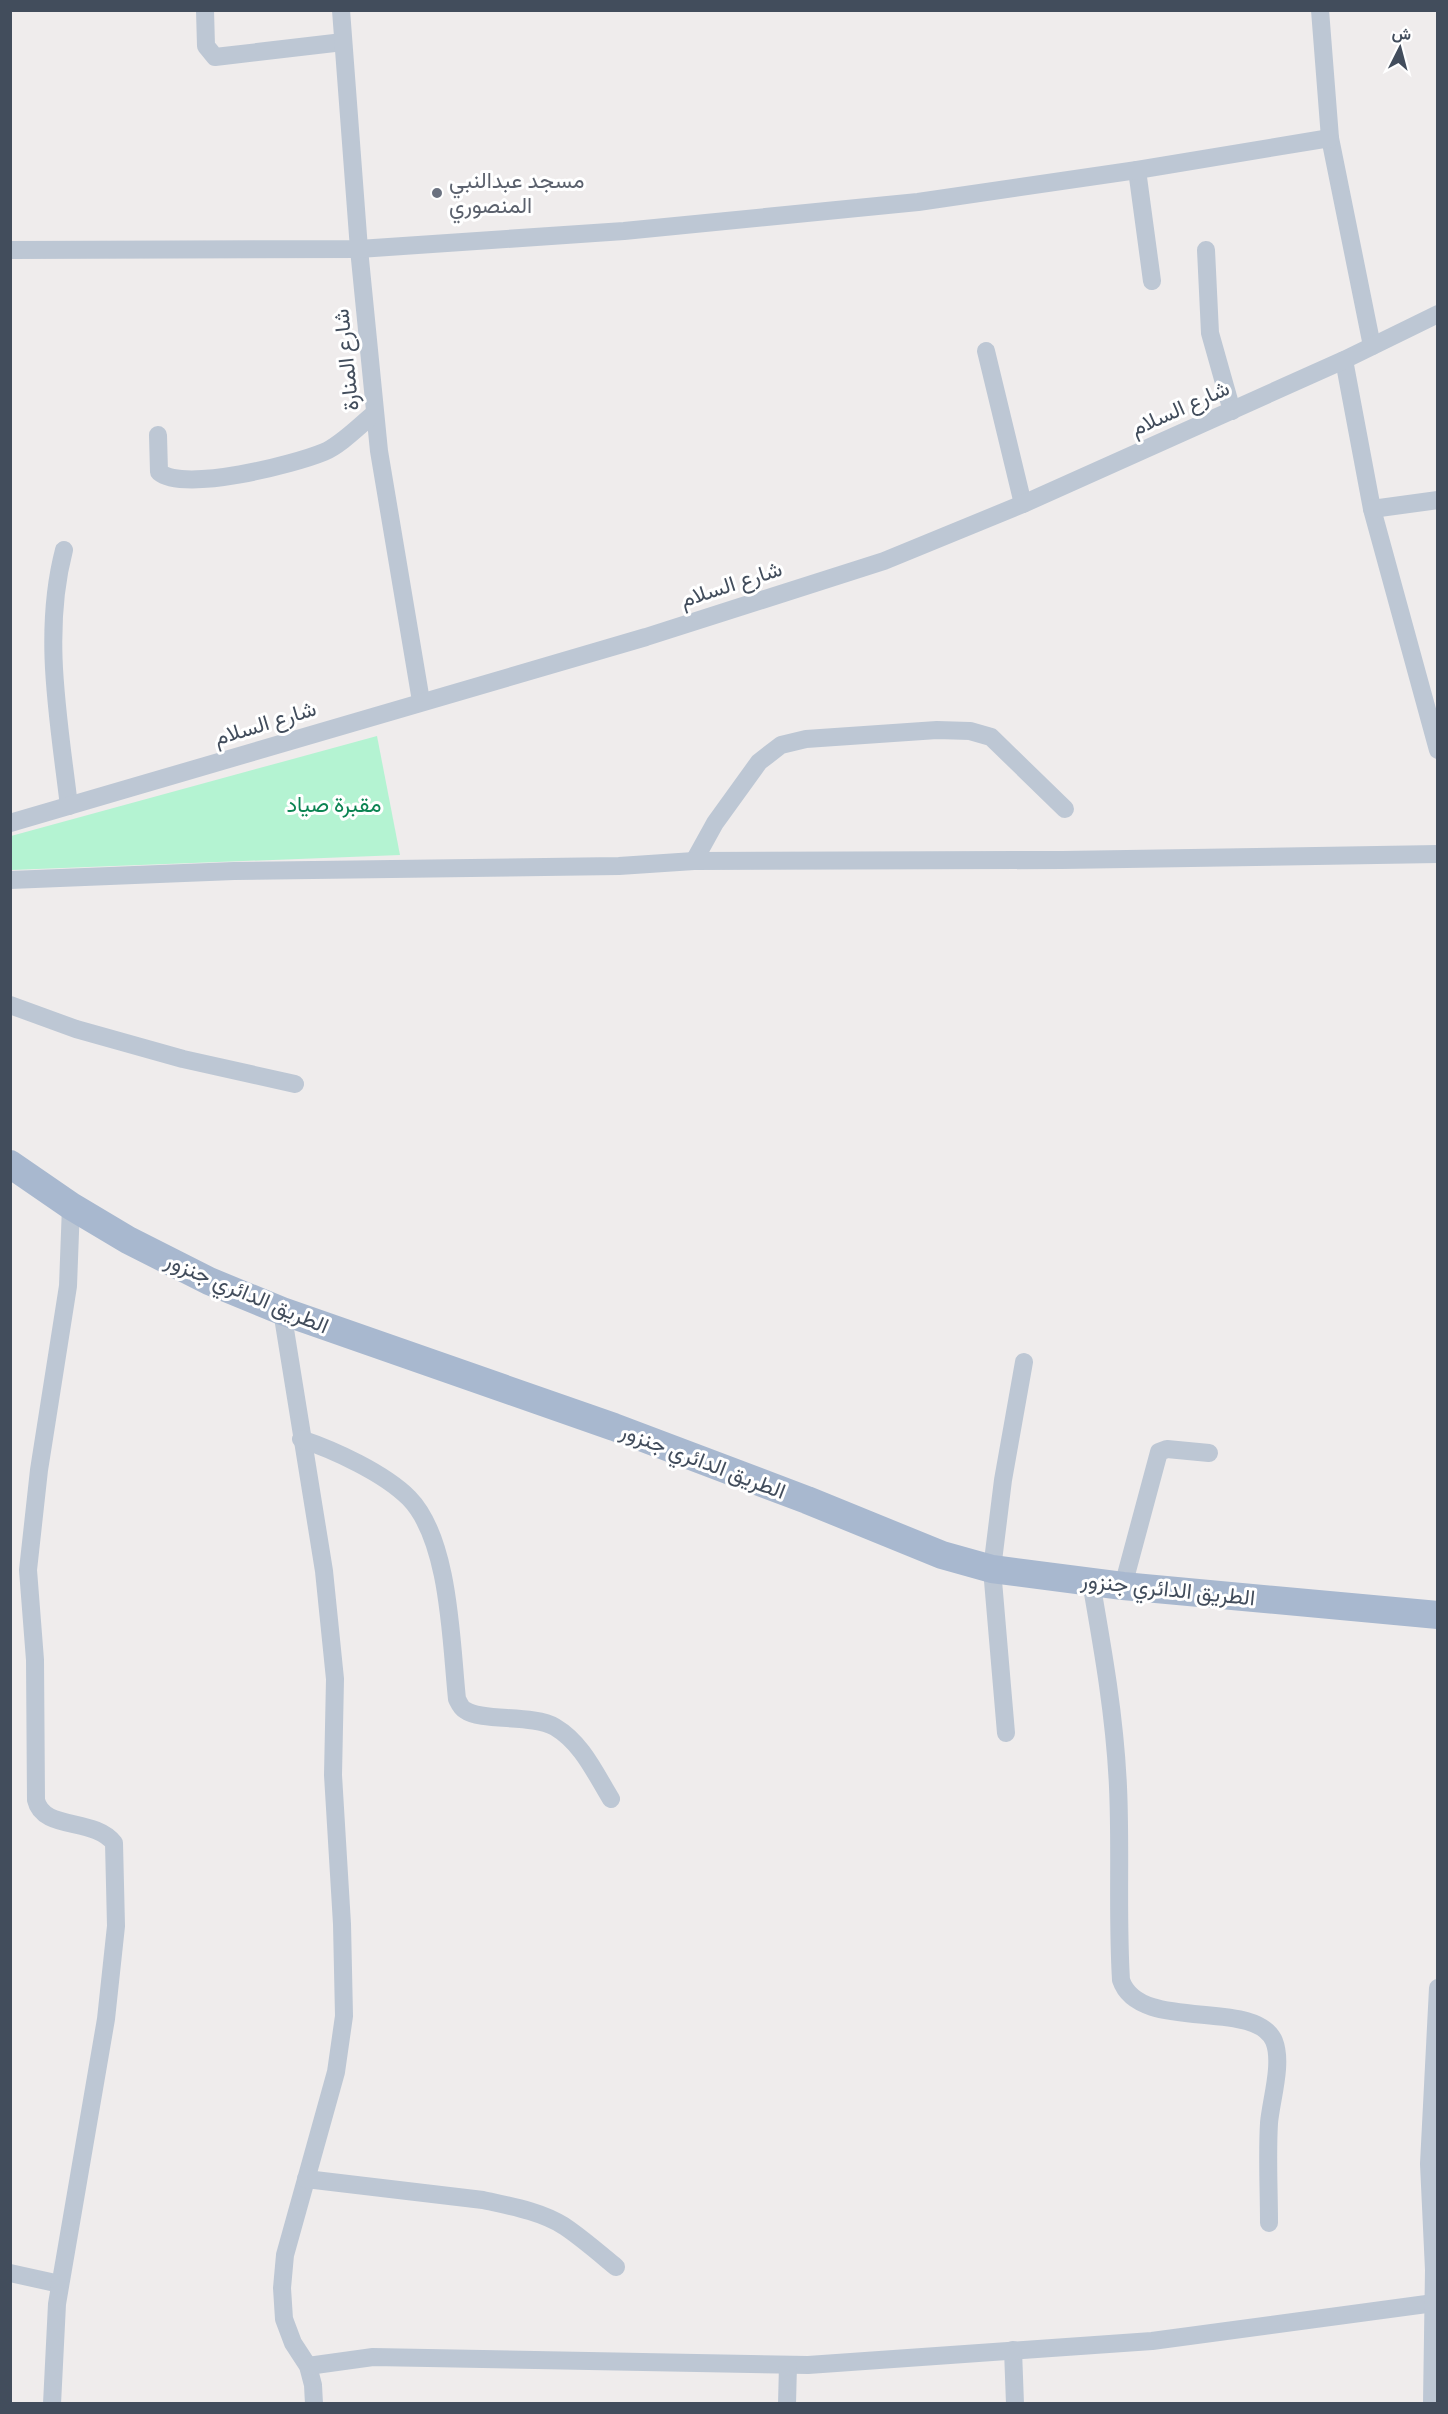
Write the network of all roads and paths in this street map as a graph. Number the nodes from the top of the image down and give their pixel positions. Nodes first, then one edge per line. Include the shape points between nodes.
1 (205, 10) edge
2 (341, 10) edge
3 (1320, 10) edge
4 (343, 42) junction
5 (1330, 138) junction
6 (1137, 170) junction
7 (359, 249) junction
8 (10, 250) edge
9 (1206, 250) dead end
10 (1152, 281) dead end
11 (1437, 314) edge
12 (1372, 346) junction
13 (986, 351) dead end
14 (1344, 360) junction
15 (1232, 411) junction
16 (375, 413) junction
17 (158, 435) dead end
18 (1437, 500) edge
19 (1023, 504) junction
20 (1372, 509) junction
21 (64, 550) dead end
22 (421, 701) junction
23 (1437, 750) edge
24 (69, 806) junction
25 (1065, 809) dead end
26 (10, 823) edge
27 (1437, 854) edge
28 (693, 861) junction
29 (10, 880) edge
30 (10, 1005) edge
31 (295, 1084) dead end
32 (10, 1164) edge
33 (71, 1206) junction
34 (282, 1311) junction
35 (1024, 1362) dead end
36 (301, 1438) junction
37 (1209, 1453) dead end
38 (992, 1569) junction
39 (1090, 1582) junction
40 (1123, 1586) junction
41 (1437, 1615) edge
42 (1006, 1733) dead end
43 (611, 1799) dead end
44 (1437, 1988) edge
45 (306, 2179) junction
46 (1269, 2223) dead end
47 (616, 2267) dead end
48 (10, 2273) edge
49 (60, 2284) junction
50 (1434, 2303) junction
51 (1012, 2350) junction
52 (788, 2365) junction
53 (308, 2366) junction
54 (52, 2403) edge
55 (314, 2403) edge
56 (787, 2403) edge
57 (1015, 2403) edge
58 (1432, 2403) edge

1 - 4 street via 206,46 215,57
2 - 4 street, شارع المنارة
3 - 5 street
4 - 7 street, شارع المنارة
5 - 6 street
5 - 12 street
6 - 7 street via 918,202 624,231
6 - 10 street
7 - 8 street
7 - 16 street, شارع المنارة
9 - 15 street via 1210,333
11 - 12 street, شارع السلام
12 - 14 street, شارع السلام
13 - 19 street
14 - 15 street, شارع السلام
14 - 20 street
15 - 19 street, شارع السلام
16 - 17 street via 326,451 276,468 198,480 166,477 159,472
16 - 22 street, شارع المنارة
18 - 20 street
19 - 22 street, شارع السلام via 884,561
20 - 23 street
21 - 24 street via 57,579 53,667
22 - 24 street, شارع السلام
24 - 26 street, شارع السلام
25 - 28 street via 991,736 937,730 806,739 781,745 759,762 714,824
27 - 28 street
28 - 29 street
30 - 31 street via 76,1029 183,1059
32 - 33 main road, الطريق الدائري جنزور
33 - 34 main road, الطريق الدائري جنزور via 209,1281
33 - 49 street via 68,1286 39,1470 28,1570 35,1660 36,1800 48,1817 101,1831 114,1843 116,1926 106,2019
34 - 36 street
34 - 38 main road, الطريق الدائري جنزور via 527,1396 922,1547
35 - 38 street
36 - 43 street via 386,1480 409,1498 420,1515 433,1539 449,1612 460,1706 472,1714 553,1726 582,1751
36 - 45 street via 324,1571 335,1678 333,1775 344,2016 336,2072
37 - 40 street via 1167,1449 1159,1452
38 - 39 main road, الطريق الدائري جنزور
38 - 42 street
39 - 40 main road, الطريق الدائري جنزور
39 - 46 street via 1105,1659 1116,1753 1121,1980 1124,1989 1142,2002 1184,2014 1246,2021 1267,2032 1274,2042 1277,2057 1269,2123
40 - 41 main road, الطريق الدائري جنزور
44 - 50 street via 1429,2164
45 - 47 street via 509,2205 563,2226
45 - 53 street via 285,2255 282,2288 284,2319
48 - 49 street
49 - 54 street
50 - 51 street via 1163,2340
50 - 58 street
51 - 52 street
51 - 57 street
52 - 53 street via 373,2357
52 - 56 street
53 - 55 street

